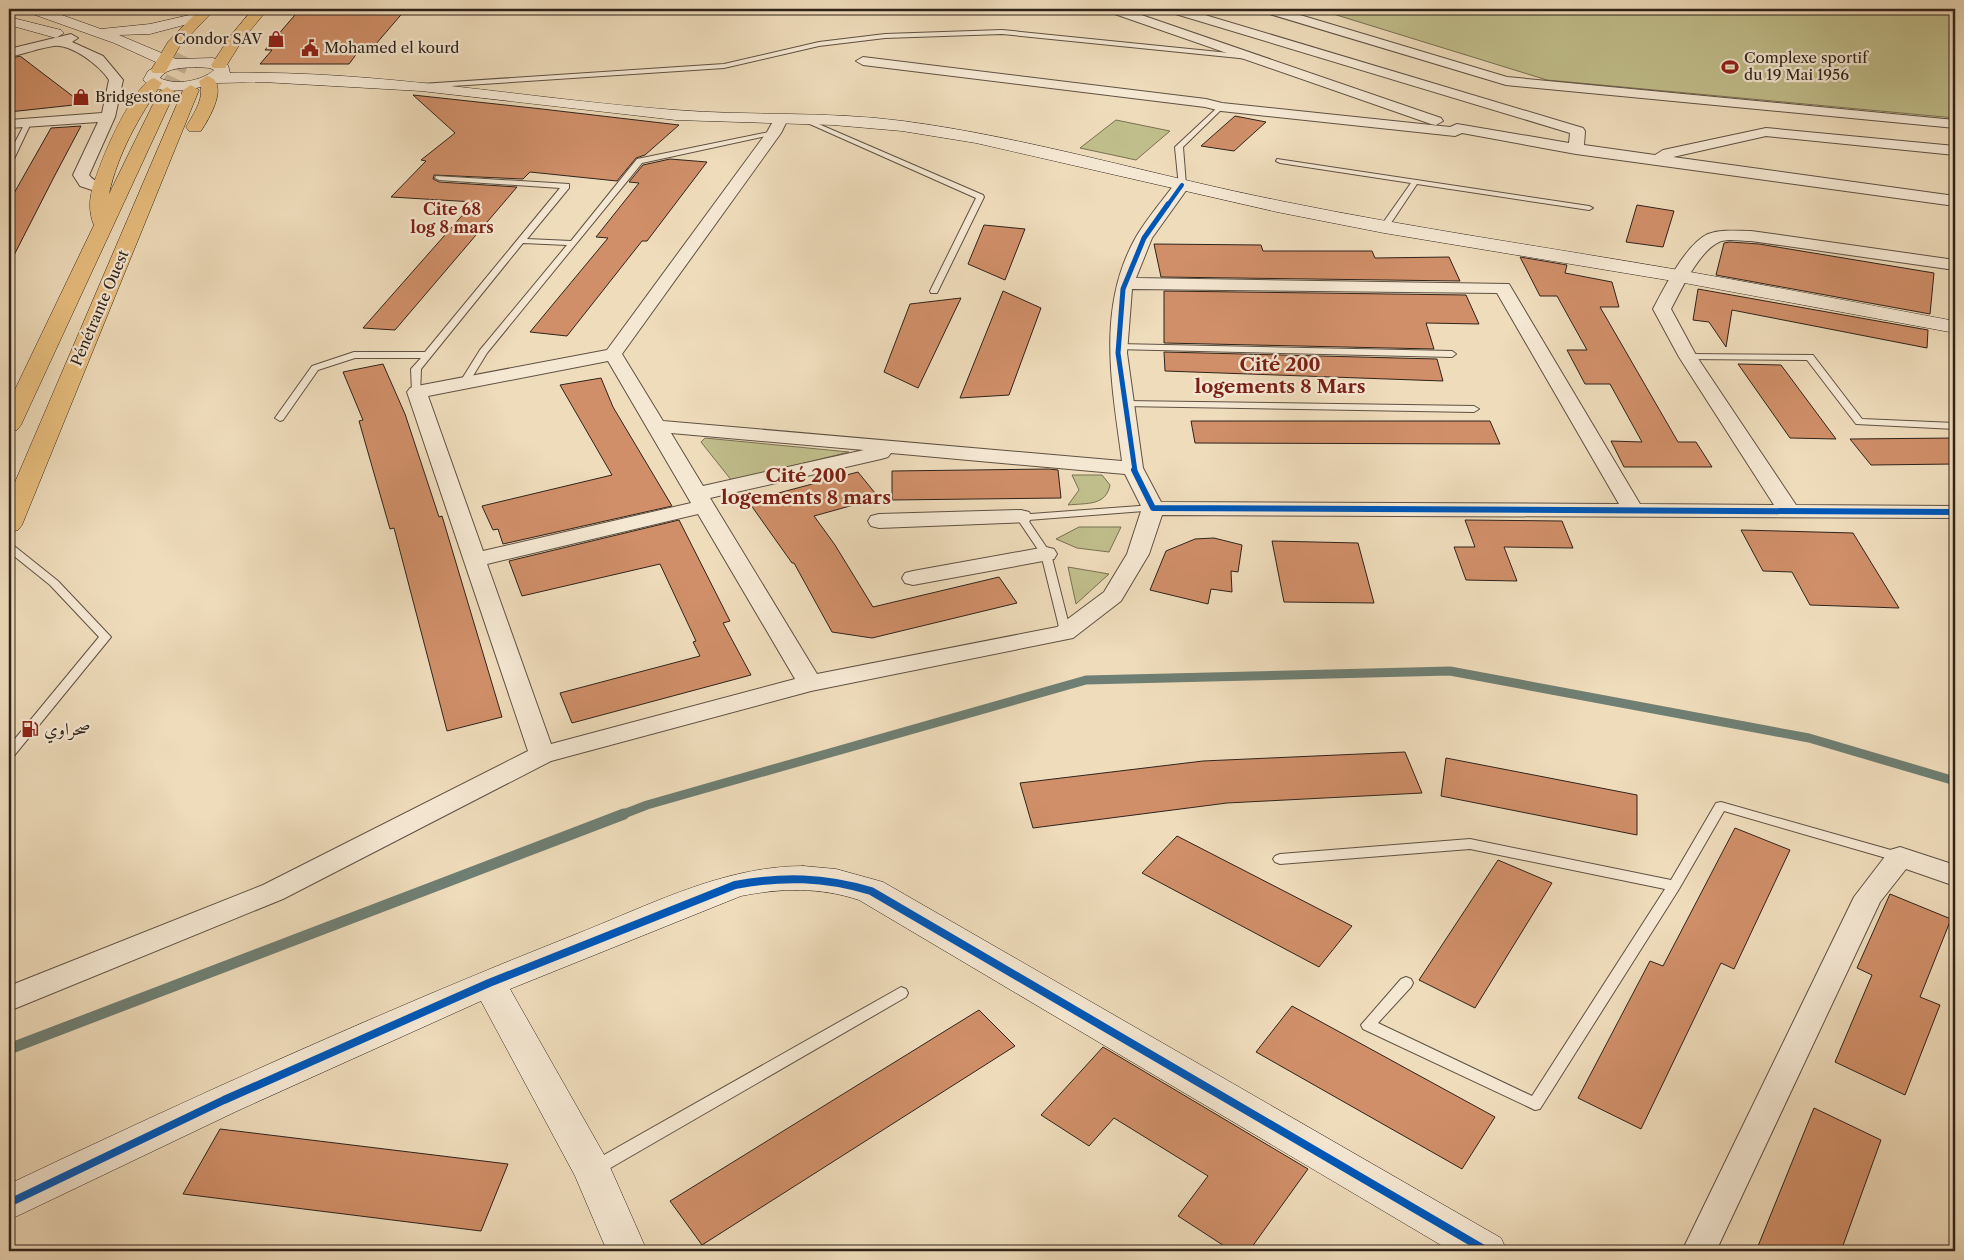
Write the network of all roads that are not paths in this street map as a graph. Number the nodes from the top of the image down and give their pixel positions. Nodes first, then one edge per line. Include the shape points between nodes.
1 (32, 9) edge
2 (222, 9) edge
3 (261, 9) edge
4 (1112, 9) edge
5 (1173, 9) edge
6 (1267, 9) edge
7 (203, 13) edge
8 (9, 21) edge
9 (86, 28) junction
10 (64, 40) junction
11 (9, 53) edge
12 (1253, 57) junction
13 (863, 61) dead end
14 (160, 70) junction
15 (211, 77) junction
16 (421, 86) junction
17 (1221, 107) junction
18 (108, 117) junction
19 (805, 120) junction
20 (28, 123) junction
21 (9, 124) edge
22 (1955, 124) edge
23 (778, 126) junction
24 (1457, 128) junction
25 (188, 143) dead end
26 (1576, 149) junction
27 (1955, 150) edge
28 (1646, 158) junction
29 (9, 161) edge
30 (1280, 161) dead end
31 (439, 178) dead end
32 (173, 179) dead end
33 (1416, 182) junction
34 (1182, 185) junction
35 (101, 188) junction
36 (1950, 198) edge
37 (1589, 208) dead end
38 (137, 220) junction
39 (1384, 227) junction
40 (103, 228) junction
41 (521, 241) junction
42 (573, 243) junction
43 (1955, 265) edge
44 (1679, 276) junction
45 (1126, 283) junction
46 (934, 290) dead end
47 (1955, 327) edge
48 (1118, 347) junction
49 (613, 354) junction
50 (1452, 354) dead end
51 (427, 355) junction
52 (1688, 357) junction
53 (465, 382) junction
54 (417, 392) junction
55 (1125, 404) junction
56 (1474, 409) dead end
57 (280, 418) dead end
58 (9, 425) edge
59 (656, 426) junction
60 (1955, 426) edge
61 (904, 448) junction
62 (1133, 468) junction
63 (700, 500) junction
64 (1153, 508) junction
65 (1632, 508) junction
66 (1790, 511) junction
67 (1955, 512) edge
68 (1021, 517) junction
69 (879, 521) dead end
70 (9, 525) edge
71 (9, 547) edge
72 (1046, 554) junction
73 (475, 560) junction
74 (913, 578) dead end
75 (1065, 632) junction
76 (810, 683) junction
77 (9, 754) edge
78 (542, 755) junction
79 (1900, 857) junction
80 (1280, 859) dead end
81 (1955, 876) edge
82 (1674, 886) junction
83 (489, 983) junction
84 (1406, 983) dead end
85 (901, 993) dead end
86 (9, 999) edge
87 (592, 1170) junction
88 (9, 1204) edge
89 (627, 1251) edge
90 (1487, 1251) edge
91 (1699, 1251) edge

1 - 9 main road
2 - 14 highway, Pénétrante Ouest
3 - 15 highway, Pénétrante Ouest via 237,36
4 - 12 street
5 - 26 street via 1578,131
6 - 22 street via 1506,81
7 - 9 main road via 168,26 141,30
7 - 14 highway via 173,44
8 - 10 main road
9 - 14 main road
10 - 11 street
10 - 14 main road via 110,50
10 - 18 street via 106,64 116,80
12 - 16 lane via 1002,32 885,36 819,44 724,66
12 - 24 street
13 - 17 street
14 - 15 main road via 196,62
14 - 15 main road via 177,86
14 - 35 highway via 138,102
14 - 40 highway, Pénétrante Ouest
15 - 16 main road
15 - 25 highway via 210,95
15 - 38 highway, Pénétrante Ouest
16 - 23 main road
17 - 24 street via 1455,132
17 - 34 lane via 1179,147
18 - 20 street
18 - 35 street via 81,175 86,183
19 - 23 main road
19 - 34 main road via 944,132
19 - 46 lane via 980,197
20 - 21 street
20 - 29 lane
23 - 42 lane via 640,161
23 - 49 street
24 - 26 street
26 - 28 street
27 - 28 street via 1766,132
28 - 36 street
30 - 33 lane
31 - 41 lane via 566,186
32 - 38 highway
33 - 37 lane
33 - 39 lane
34 - 39 main road
34 - 45 street via 1144,238
35 - 40 highway
38 - 70 highway, Pénétrante Ouest
39 - 44 main road
40 - 58 highway, Pénétrante Ouest
41 - 42 lane
41 - 51 lane
42 - 53 lane via 483,352
43 - 44 street via 1724,235 1710,239
44 - 47 main road
44 - 52 street via 1662,310
45 - 48 street
45 - 65 street via 1503,288
48 - 50 lane
48 - 55 street
49 - 53 street
49 - 59 street
51 - 54 lane via 416,369
51 - 57 lane via 354,354 315,368
52 - 60 lane via 1810,357 1859,422
52 - 66 street
53 - 54 street
54 - 73 street
55 - 56 lane
55 - 62 street
59 - 61 street
59 - 63 street
61 - 62 street
61 - 63 street
62 - 64 street
63 - 73 street
63 - 76 street
64 - 65 street
64 - 68 lane
64 - 75 street via 1138,554 1114,596
65 - 66 street
66 - 67 street
68 - 69 street
68 - 72 lane
71 - 77 lane via 54,583 105,637
72 - 74 street
72 - 75 lane
73 - 78 street
75 - 76 street
76 - 78 street
78 - 86 street via 273,892
79 - 81 street
79 - 82 lane via 1721,806
79 - 91 street via 1868,897
80 - 82 lane via 1470,844
82 - 84 lane via 1535,1104 1368,1025
83 - 87 main road
83 - 88 main road via 224,1100
83 - 90 main road via 735,885 770,877 805,876 839,880 871,891
85 - 87 lane
87 - 89 main road

